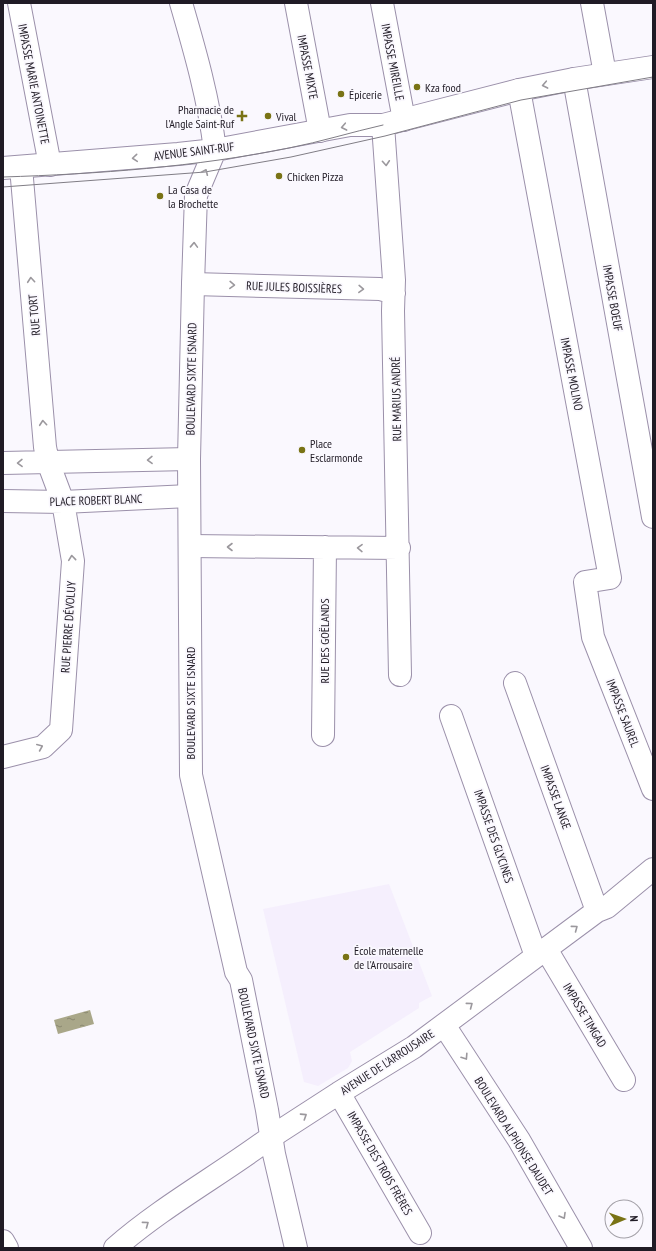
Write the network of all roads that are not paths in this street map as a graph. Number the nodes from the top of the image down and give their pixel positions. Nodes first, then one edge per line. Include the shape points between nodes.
1 (19, 3) edge
2 (181, 3) edge
3 (296, 3) edge
4 (382, 3) edge
5 (592, 3) edge
6 (653, 67) edge
7 (605, 74) junction
8 (574, 79) junction
9 (519, 90) junction
10 (404, 120) junction
11 (383, 124) junction
12 (320, 131) junction
13 (215, 150) junction
14 (50, 165) junction
15 (12, 168) edge
16 (193, 284) junction
17 (394, 293) junction
18 (189, 459) junction
19 (48, 462) junction
20 (3, 463) edge
21 (189, 496) junction
22 (3, 501) edge
23 (63, 502) junction
24 (653, 517) edge
25 (190, 546) junction
26 (325, 547) junction
27 (399, 548) junction
28 (593, 637) joint
29 (400, 675) dead end
30 (515, 683) dead end
31 (452, 716) dead end
32 (323, 735) dead end
33 (3, 757) edge
34 (653, 789) edge
35 (650, 879) edge
36 (598, 911) junction
37 (541, 953) junction
38 (444, 1025) junction
39 (624, 1080) dead end
40 (339, 1093) junction
41 (272, 1138) junction
42 (420, 1233) dead end
43 (3, 1241) edge
44 (6, 1248) edge
45 (115, 1248) edge
46 (296, 1248) edge
47 (581, 1248) edge

1 - 14 street, IMPASSE MARIE ANTOINETTE
2 - 13 street via 212,122
3 - 12 street, IMPASSE MIXTE
4 - 10 street, IMPASSE MIREILLE
5 - 7 street
6 - 7 street, AVENUE SAINT-RUF
7 - 8 street, AVENUE SAINT-RUF
8 -> 9 street, AVENUE SAINT-RUF
8 - 24 street, IMPASSE BOEUF
9 - 10 street, AVENUE SAINT-RUF
9 - 28 street, IMPASSE MOLINO via 610,578 585,582
10 - 11 street, AVENUE SAINT-RUF
11 -> 12 street, AVENUE SAINT-RUF via 350,125
11 -> 17 street, RUE MARIUS ANDRÉ
12 - 13 street, AVENUE SAINT-RUF
13 -> 14 street, AVENUE SAINT-RUF
16 -> 13 street, BOULEVARD SIXTE ISNARD via 196,195
14 - 15 street, AVENUE SAINT-RUF
19 -> 15 street, RUE TORT
16 -> 17 street, RUE JULES BOISSIÈRES via 380,289
16 - 18 street, BOULEVARD SIXTE ISNARD
17 - 27 street, RUE MARIUS ANDRÉ
18 -> 19 street
18 - 21 street, BOULEVARD SIXTE ISNARD
19 -> 20 street
19 - 23 street, RUE PIERRE DÉVOLUY
21 - 23 street, PLACE ROBERT BLANC
21 - 25 street, BOULEVARD SIXTE ISNARD
22 - 23 street, PLACE ROBERT BLANC
33 -> 23 street, RUE PIERRE DÉVOLUY via 44,748 61,730 72,562
26 -> 25 street
25 - 41 street, BOULEVARD SIXTE ISNARD via 191,775 236,972 241,980
27 -> 26 street
26 - 32 street, RUE DES GOËLANDS
27 - 29 street, RUE MARIUS ANDRÉ
28 - 34 street, IMPASSE SAUREL
30 - 36 street, IMPASSE LANGE
31 - 37 street, IMPASSE DES GLYCINES
35 - 36 street, AVENUE DE L'ARROUSAIRE
37 -> 36 street, AVENUE DE L'ARROUSAIRE
38 -> 37 street, AVENUE DE L'ARROUSAIRE
37 - 39 street, IMPASSE TIMGAD
38 - 40 street, AVENUE DE L'ARROUSAIRE via 414,1047
38 -> 47 street, BOULEVARD ALPHONSE DAUDET via 520,1140
41 -> 40 street, AVENUE DE L'ARROUSAIRE
40 - 42 street, IMPASSE DES TROIS FRÈRES
45 -> 41 street, AVENUE DE L'ARROUSAIRE via 172,1205
41 - 46 street, BOULEVARD SIXTE ISNARD
43 - 44 street

